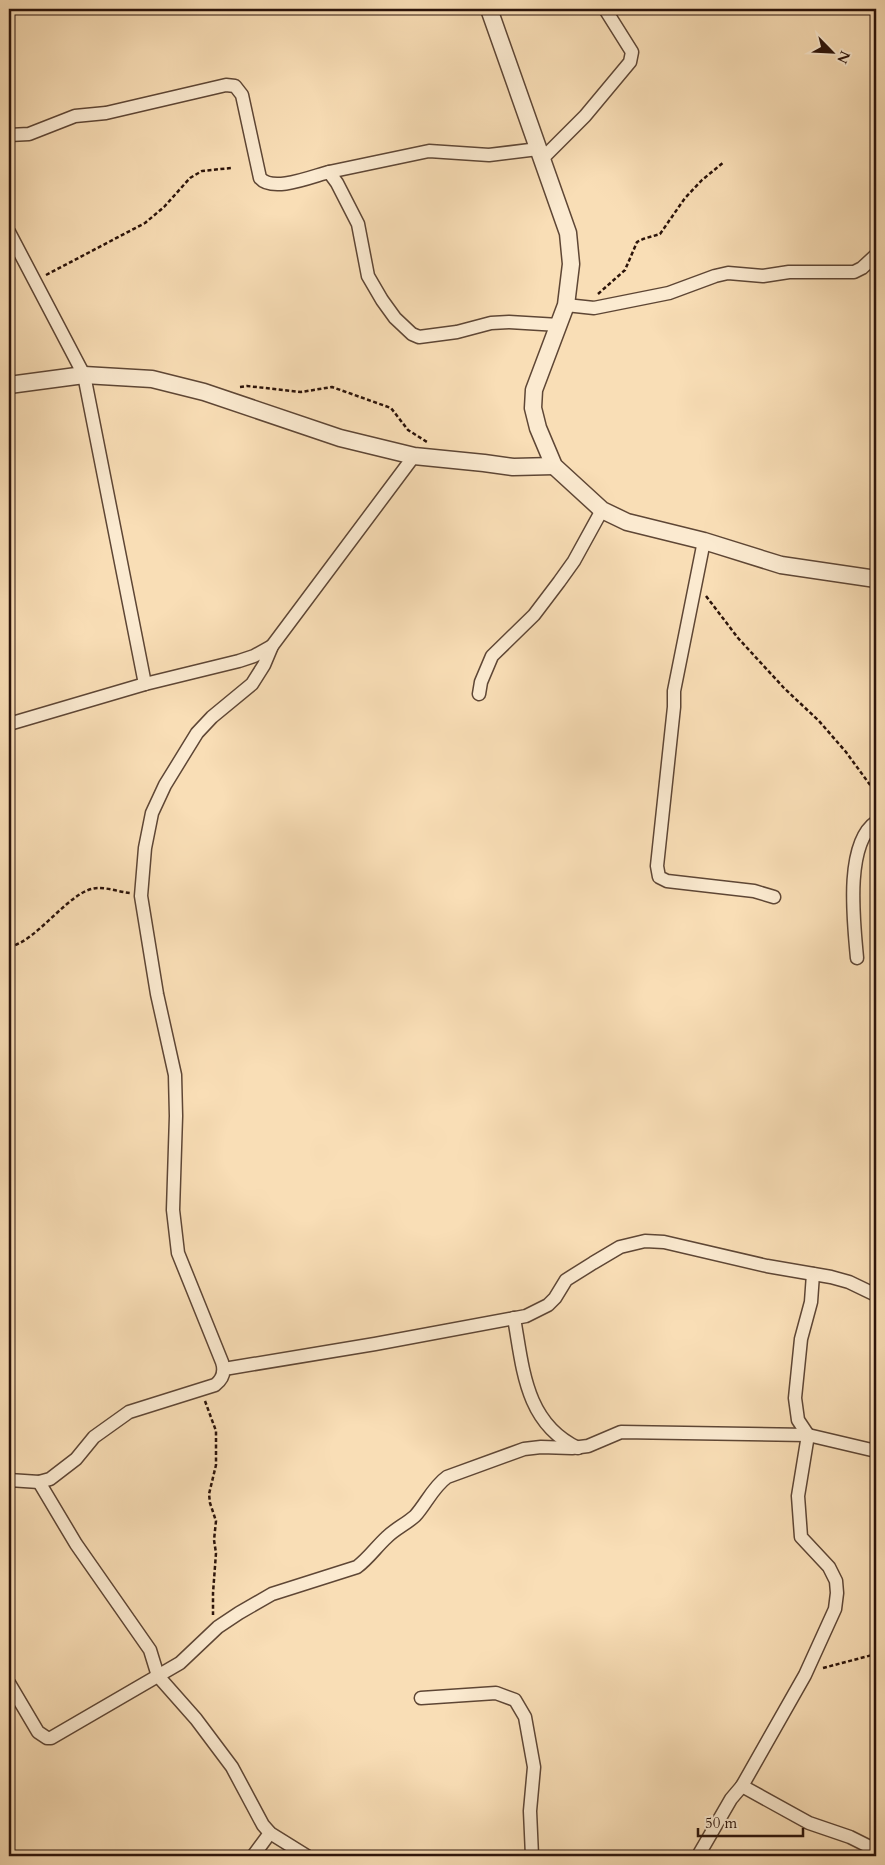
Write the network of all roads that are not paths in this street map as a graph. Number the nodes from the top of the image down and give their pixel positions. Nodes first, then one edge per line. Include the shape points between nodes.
1 (489, 9) edge
2 (605, 9) edge
3 (9, 135) edge
4 (541, 153) junction
5 (329, 172) junction
6 (9, 232) edge
7 (876, 255) edge
8 (574, 306) junction
9 (559, 325) junction
10 (84, 375) junction
11 (9, 385) edge
12 (414, 456) junction
13 (554, 466) junction
14 (602, 510) junction
15 (704, 541) junction
16 (876, 579) edge
17 (272, 646) junction
18 (145, 684) junction
19 (479, 694) dead end
20 (9, 724) edge
21 (876, 822) edge
22 (774, 897) dead end
23 (858, 958) dead end
24 (813, 1274) junction
25 (876, 1294) edge
26 (514, 1318) junction
27 (224, 1369) junction
28 (808, 1435) junction
29 (578, 1448) junction
30 (876, 1451) edge
31 (9, 1480) edge
32 (39, 1482) junction
33 (158, 1676) junction
34 (9, 1683) edge
35 (421, 1698) dead end
36 (742, 1786) junction
37 (270, 1833) junction
38 (876, 1850) edge
39 (253, 1856) edge
40 (307, 1856) edge
41 (532, 1856) edge
42 (698, 1856) edge

1 - 4 street
2 - 4 street via 632,52 630,62 604,94
3 - 5 street via 29,134 75,116 106,113 226,85 235,86 242,95 263,181 287,183
4 - 5 street via 429,152
4 - 8 street via 568,233
5 - 9 street via 358,224 368,276 395,318 408,331 419,337 491,323
6 - 10 street
7 - 8 street via 854,272 789,272 763,276 728,274 668,293 594,308
8 - 9 street
9 - 13 street via 533,399 538,428
10 - 11 street
10 - 12 street via 152,379 204,392 340,438
10 - 18 street
12 - 13 street via 513,468
12 - 17 street
13 - 14 street
14 - 15 street via 627,522
14 - 19 street via 559,582 534,615 492,656
15 - 16 street via 781,565
15 - 22 street via 674,691 657,866 660,876 667,880 754,891
17 - 18 street via 239,662
17 - 27 street via 252,684 197,733 165,785 152,813 141,896 157,994 175,1075 173,1210 178,1253
18 - 20 street
21 - 23 street via 864,836 855,865 853,911
24 - 25 street via 849,1282
24 - 26 street via 664,1242 636,1243 620,1247 571,1276 544,1308
24 - 28 street via 811,1302 801,1339 795,1398 798,1420
26 - 27 street
26 - 29 street via 527,1388 537,1412 551,1430
27 - 32 street via 220,1382 129,1412 94,1437 65,1468 50,1479
28 - 29 street via 621,1432
28 - 30 street
28 - 36 street via 798,1496 801,1537 829,1567 836,1581 835,1609 805,1675
29 - 33 street via 524,1450 447,1477 414,1516 357,1567 272,1594 218,1627 180,1663
31 - 32 street
32 - 33 street via 76,1544 150,1650
33 - 34 street via 51,1738 38,1732
33 - 37 street via 232,1767
35 - 41 street via 496,1693 515,1700 525,1717 534,1767 530,1811
36 - 38 street via 809,1823
36 - 42 street
37 - 39 street
37 - 40 street

